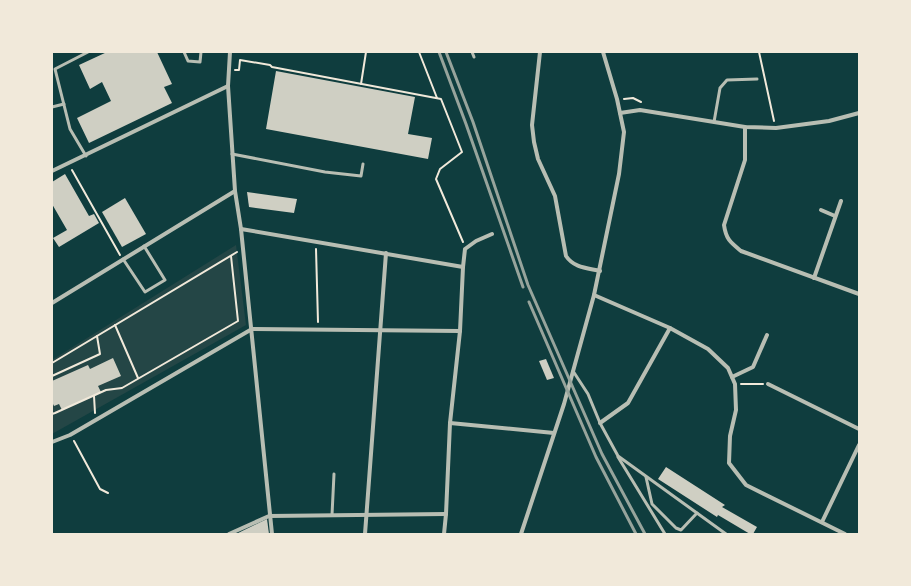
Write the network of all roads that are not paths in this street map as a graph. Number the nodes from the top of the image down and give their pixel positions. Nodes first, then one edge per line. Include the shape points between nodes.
1 (88, 52) edge
2 (184, 52) edge
3 (201, 52) edge
4 (230, 52) edge
5 (472, 52) edge
6 (540, 52) edge
7 (603, 52) edge
8 (474, 57) dead end
9 (757, 79) dead end
10 (228, 86) junction
11 (64, 104) junction
12 (52, 107) edge
13 (620, 113) junction
14 (859, 113) edge
15 (714, 122) junction
16 (745, 127) junction
17 (232, 154) junction
18 (86, 156) junction
19 (363, 164) dead end
20 (52, 171) edge
21 (235, 191) junction
22 (841, 201) dead end
23 (821, 210) dead end
24 (835, 216) junction
25 (241, 229) junction
26 (492, 234) dead end
27 (144, 246) junction
28 (386, 254) junction
29 (123, 259) junction
30 (463, 267) junction
31 (600, 271) junction
32 (814, 278) junction
33 (859, 294) edge
34 (594, 295) junction
35 (52, 303) edge
36 (670, 328) junction
37 (252, 329) junction
38 (380, 330) junction
39 (460, 331) junction
40 (767, 335) dead end
41 (573, 371) junction
42 (732, 377) junction
43 (768, 384) road end
44 (450, 423) junction
45 (600, 423) junction
46 (859, 429) edge
47 (554, 433) junction
48 (52, 442) edge
49 (859, 445) edge
50 (618, 456) junction
51 (334, 474) dead end
52 (646, 477) junction
53 (697, 513) junction
54 (446, 514) junction
55 (332, 515) junction
56 (367, 515) junction
57 (269, 516) junction
58 (822, 522) junction
59 (229, 534) edge
60 (272, 534) edge
61 (366, 534) edge
62 (444, 534) edge
63 (521, 534) edge
64 (665, 534) edge
65 (726, 534) edge
66 (845, 534) edge

1 - 11 lane via 55,69
2 - 3 lane via 188,61 200,62
4 - 10 street
5 - 8 lane
6 - 31 street via 532,125 538,159 555,196 566,256 570,262 581,267
7 - 13 street
9 - 15 lane via 727,80 720,88
10 - 17 street
10 - 18 street
11 - 12 lane
11 - 18 lane via 70,129
13 - 15 street via 640,110
13 - 31 street via 624,132 623,152
14 - 16 street via 829,121 776,128
15 - 16 street
16 - 32 street via 745,160 724,224 730,243 741,251
17 - 19 lane via 325,172 361,176
17 - 21 street
18 - 20 street
21 - 25 street
21 - 27 street
22 - 24 street
23 - 24 street
24 - 32 street
25 - 28 street
25 - 37 street
26 - 30 street via 465,249
27 - 29 street
27 - 29 lane via 165,280 145,292
28 - 30 street
28 - 38 street
29 - 35 street
30 - 39 street
31 - 34 street
32 - 33 street
34 - 36 street
34 - 41 street
36 - 42 street via 708,349 728,368
36 - 45 street via 628,403
37 - 38 street
37 - 48 street via 70,435
37 - 57 street
38 - 39 street
38 - 56 street
39 - 44 street
40 - 42 street via 753,367
41 - 45 lane via 588,394
41 - 47 street
42 - 58 street via 735,384 736,410 730,436 729,463 746,485
43 - 46 street
44 - 47 street
44 - 54 street
45 - 50 lane
47 - 63 street
49 - 58 street
50 - 52 lane
50 - 64 lane
51 - 55 lane
52 - 53 lane
52 - 53 lane via 652,504 676,528 682,530
53 - 65 lane
54 - 56 street
54 - 62 street
55 - 56 street
55 - 57 street
56 - 61 street
57 - 59 street
57 - 60 street
58 - 66 street

